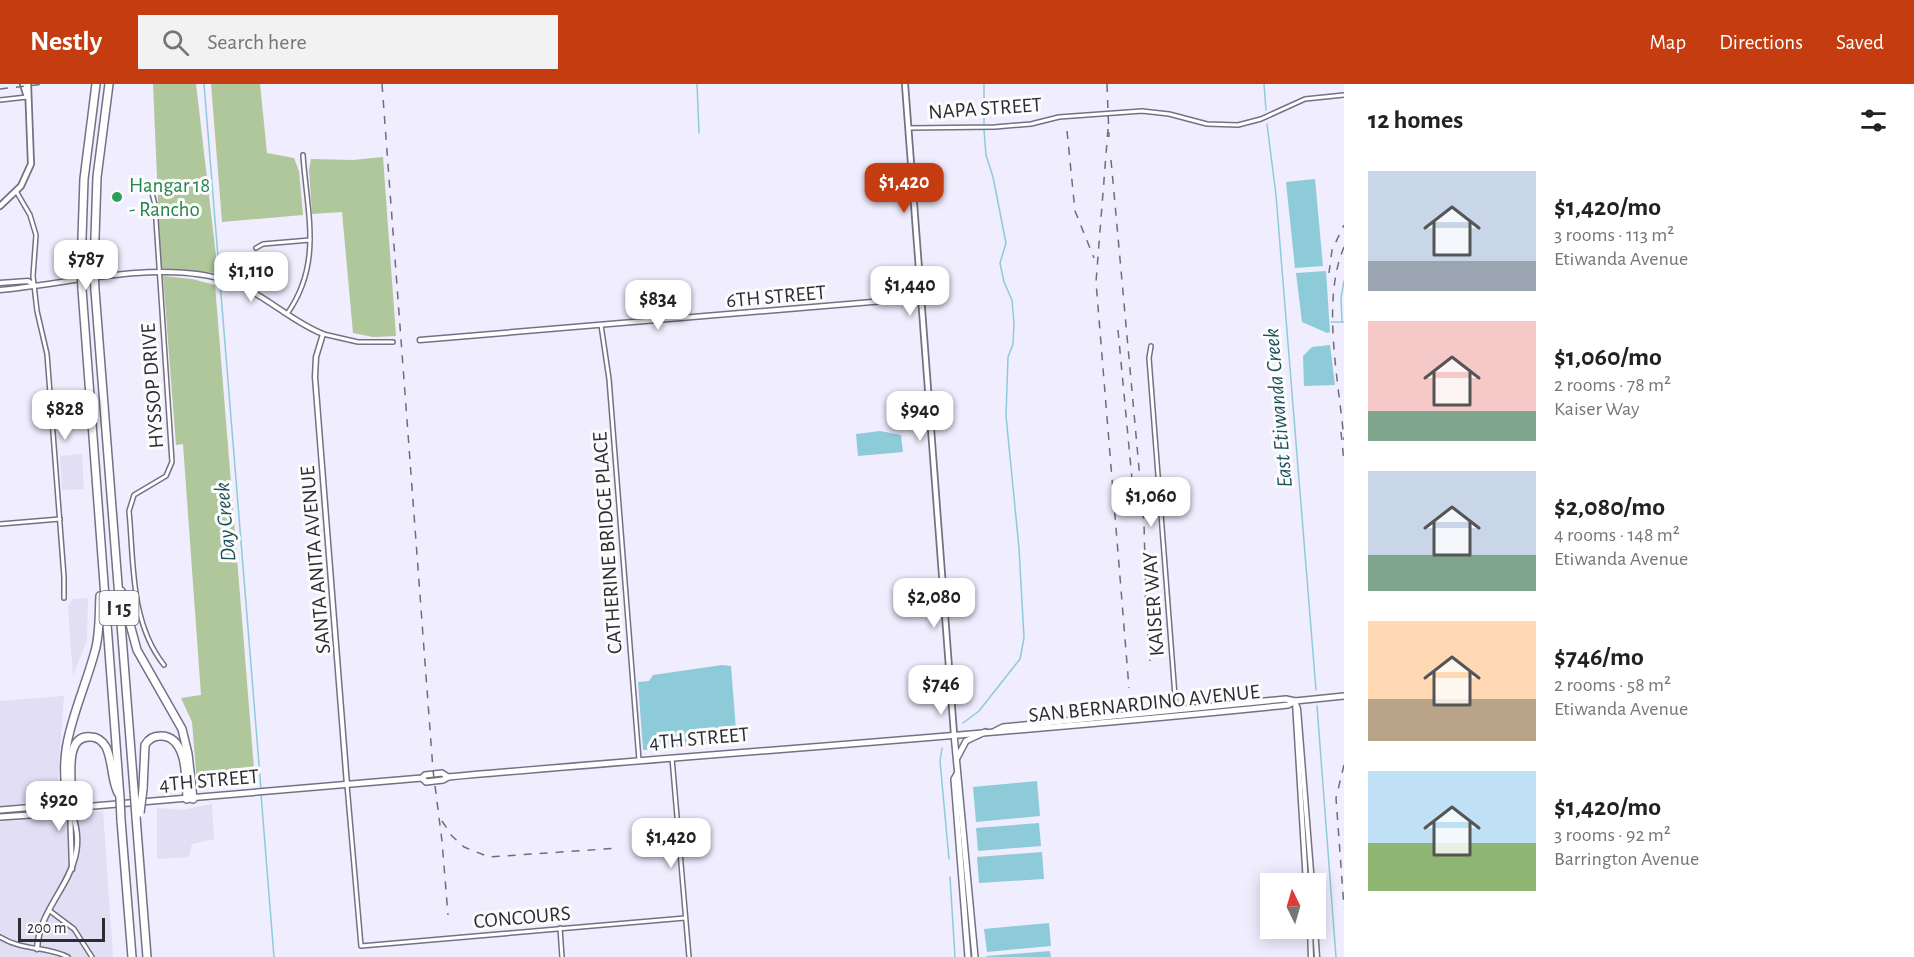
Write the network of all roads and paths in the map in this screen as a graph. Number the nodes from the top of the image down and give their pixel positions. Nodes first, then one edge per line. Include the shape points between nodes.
1 (23, 84) edge
2 (28, 84) edge
3 (905, 84) edge
4 (108, 86) edge
5 (95, 88) edge
6 (1344, 94) edge
7 (27, 97) junction
8 (0, 100) edge
9 (909, 129) junction
10 (303, 155) dead end
11 (150, 185) dead end
12 (16, 191) junction
13 (0, 206) edge
14 (310, 240) junction
15 (256, 248) dead end
16 (158, 273) junction
17 (0, 283) edge
18 (34, 285) junction
19 (0, 290) edge
20 (920, 298) junction
21 (287, 314) junction
22 (601, 325) junction
23 (323, 334) junction
24 (420, 340) dead end
25 (393, 342) dead end
26 (1151, 346) dead end
27 (60, 519) junction
28 (0, 524) edge
29 (116, 568) junction
30 (101, 570) junction
31 (64, 598) dead end
32 (164, 665) dead end
33 (1344, 696) edge
34 (1295, 701) junction
35 (1176, 714) junction
36 (987, 731) junction
37 (954, 734) junction
38 (672, 757) junction
39 (639, 760) junction
40 (956, 760) junction
41 (957, 774) junction
42 (347, 785) junction
43 (118, 793) junction
44 (190, 799) junction
45 (70, 808) junction
46 (0, 810) edge
47 (138, 815) junction
48 (0, 817) edge
49 (1305, 873) edge
50 (1311, 873) edge
51 (50, 911) junction
52 (685, 918) junction
53 (560, 928) junction
54 (0, 937) edge
55 (1310, 939) edge
56 (1316, 939) edge
57 (37, 950) junction
58 (132, 956) edge
59 (68, 957) edge
60 (92, 957) edge
61 (147, 957) edge
62 (562, 957) edge
63 (688, 957) edge
64 (968, 957) edge
65 (975, 957) edge
66 (1311, 957) edge
67 (1317, 957) edge

1 - 7 main road
2 - 7 main road
3 - 9 main road
4 - 29 highway, I 15, bridge via 97,177 94,268
5 - 30 highway, I 15, bridge via 84,179 81,268
6 - 9 street, NAPA STREET via 1305,99 1261,119 1219,126 1142,111 1059,117 995,127
7 - 8 street
7 - 12 main road via 31,164
9 - 20 main road
10 - 14 street
11 - 16 street, HYSSOP DRIVE via 155,205
12 - 13 main road
12 - 18 street via 35,229
14 - 15 street
14 - 21 street via 308,276
16 - 18 street
16 - 21 street via 212,276 228,281
16 - 32 street, HYSSOP DRIVE via 172,462 166,476 134,495 129,511 140,616 151,649
17 - 18 street via 28,281
18 - 19 street
18 - 27 street via 47,354
20 - 22 street, 6TH STREET
20 - 37 main road
21 - 23 street
22 - 24 street, 6TH STREET
22 - 39 street, CATHERINE BRIDGE PLACE via 610,381
23 - 25 street via 357,342
23 - 42 street, SANTA ANITA AVENUE via 315,357 315,377
26 - 35 street, KAISER WAY
27 - 28 street
27 - 31 street
29 - 44 highway via 137,650 182,729 188,754
29 - 47 highway, I 15, bridge
30 - 43 highway, I 15
30 - 45 highway via 95,650 69,724 64,755
33 - 34 main road, SAN BERNARDINO AVENUE
34 - 35 main road, SAN BERNARDINO AVENUE via 1288,705
34 - 49 street
34 - 50 street
35 - 36 main road, SAN BERNARDINO AVENUE via 1004,733
36 - 37 main road, SAN BERNARDINO AVENUE
36 - 40 main road via 967,740
37 - 38 main road, 4TH STREET
37 - 40 main road
38 - 39 main road, 4TH STREET
38 - 52 street
39 - 42 main road, 4TH STREET via 426,782 422,778
40 - 41 main road
41 - 64 main road via 954,779
41 - 65 main road
42 - 44 main road, 4TH STREET
42 - 53 street, CONCOURS via 362,946
43 - 45 highway via 105,745 98,738 83,737 72,751
43 - 58 highway, I 15, bridge
44 - 45 main road, 4TH STREET
44 - 47 highway, bridge via 183,756 174,742 164,736 153,737 145,745
45 - 46 main road, 4TH STREET via 60,805
45 - 48 main road, 4TH STREET via 61,813
45 - 51 street via 76,853 72,870
47 - 61 highway, I 15
51 - 57 street via 41,928
51 - 60 street via 74,929
52 - 53 street, CONCOURS
52 - 63 street
53 - 62 street
54 - 57 street via 16,946
55 - 66 street
56 - 67 street
57 - 59 street

